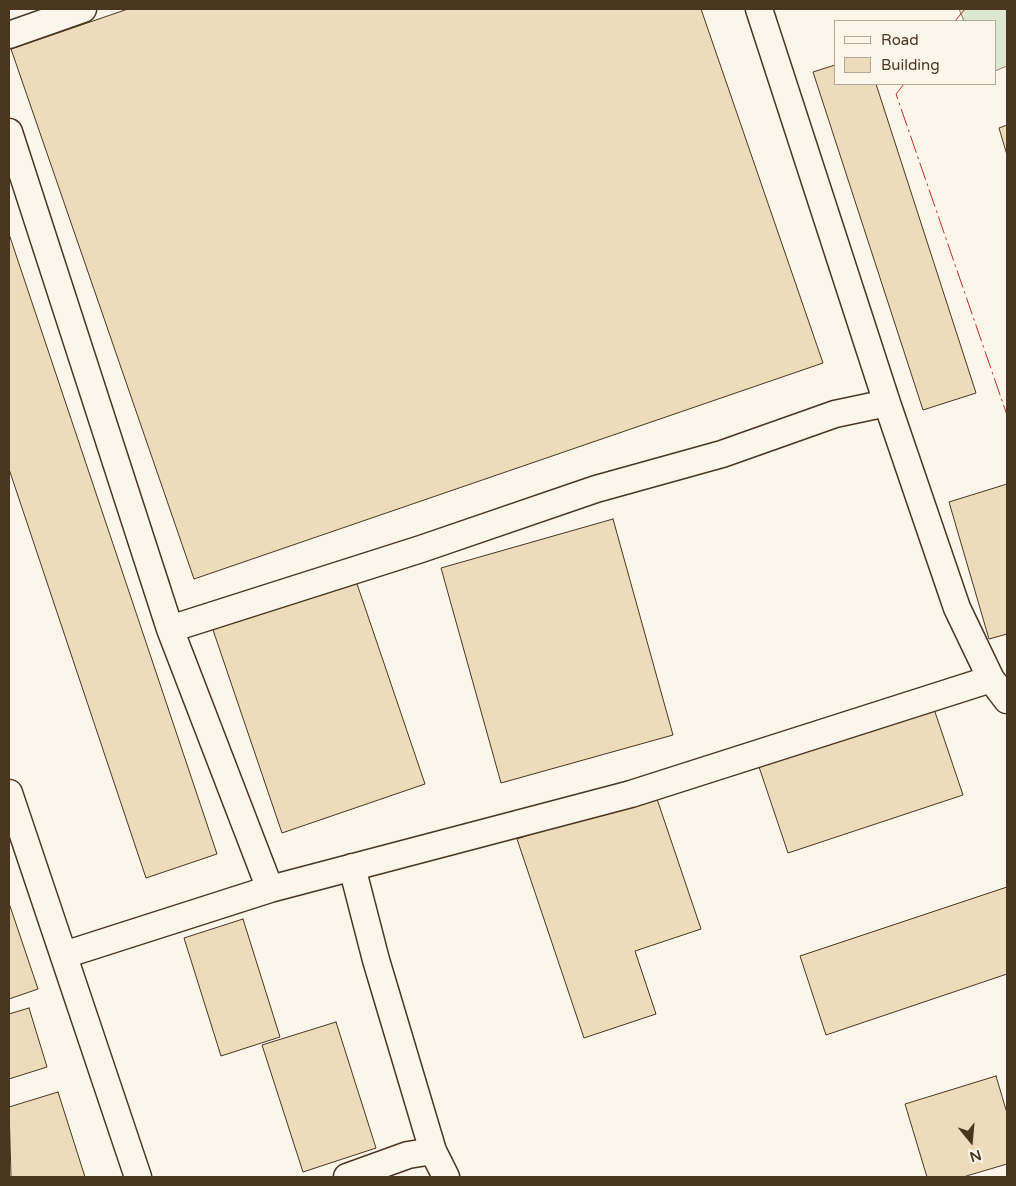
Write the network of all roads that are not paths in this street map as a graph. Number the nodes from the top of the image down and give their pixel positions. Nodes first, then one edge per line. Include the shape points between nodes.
1 (83, 9) edge
2 (759, 9) edge
3 (9, 34) edge
4 (9, 132) edge
5 (887, 403) junction
6 (170, 629) junction
7 (991, 679) junction
8 (1007, 700) edge
9 (9, 793) edge
10 (352, 867) junction
11 (270, 889) junction
12 (64, 955) junction
13 (433, 1150) junction
14 (138, 1177) edge
15 (347, 1177) edge
16 (446, 1177) edge

1 - 3 lane
2 - 5 lane
4 - 6 lane
5 - 6 lane via 835,414 722,454 596,489
5 - 7 lane via 957,608
6 - 11 lane
7 - 8 lane
7 - 10 lane via 631,794
9 - 12 lane
10 - 11 lane
10 - 13 lane via 376,960
11 - 12 lane
12 - 14 lane
13 - 15 lane via 408,1155
13 - 16 lane

